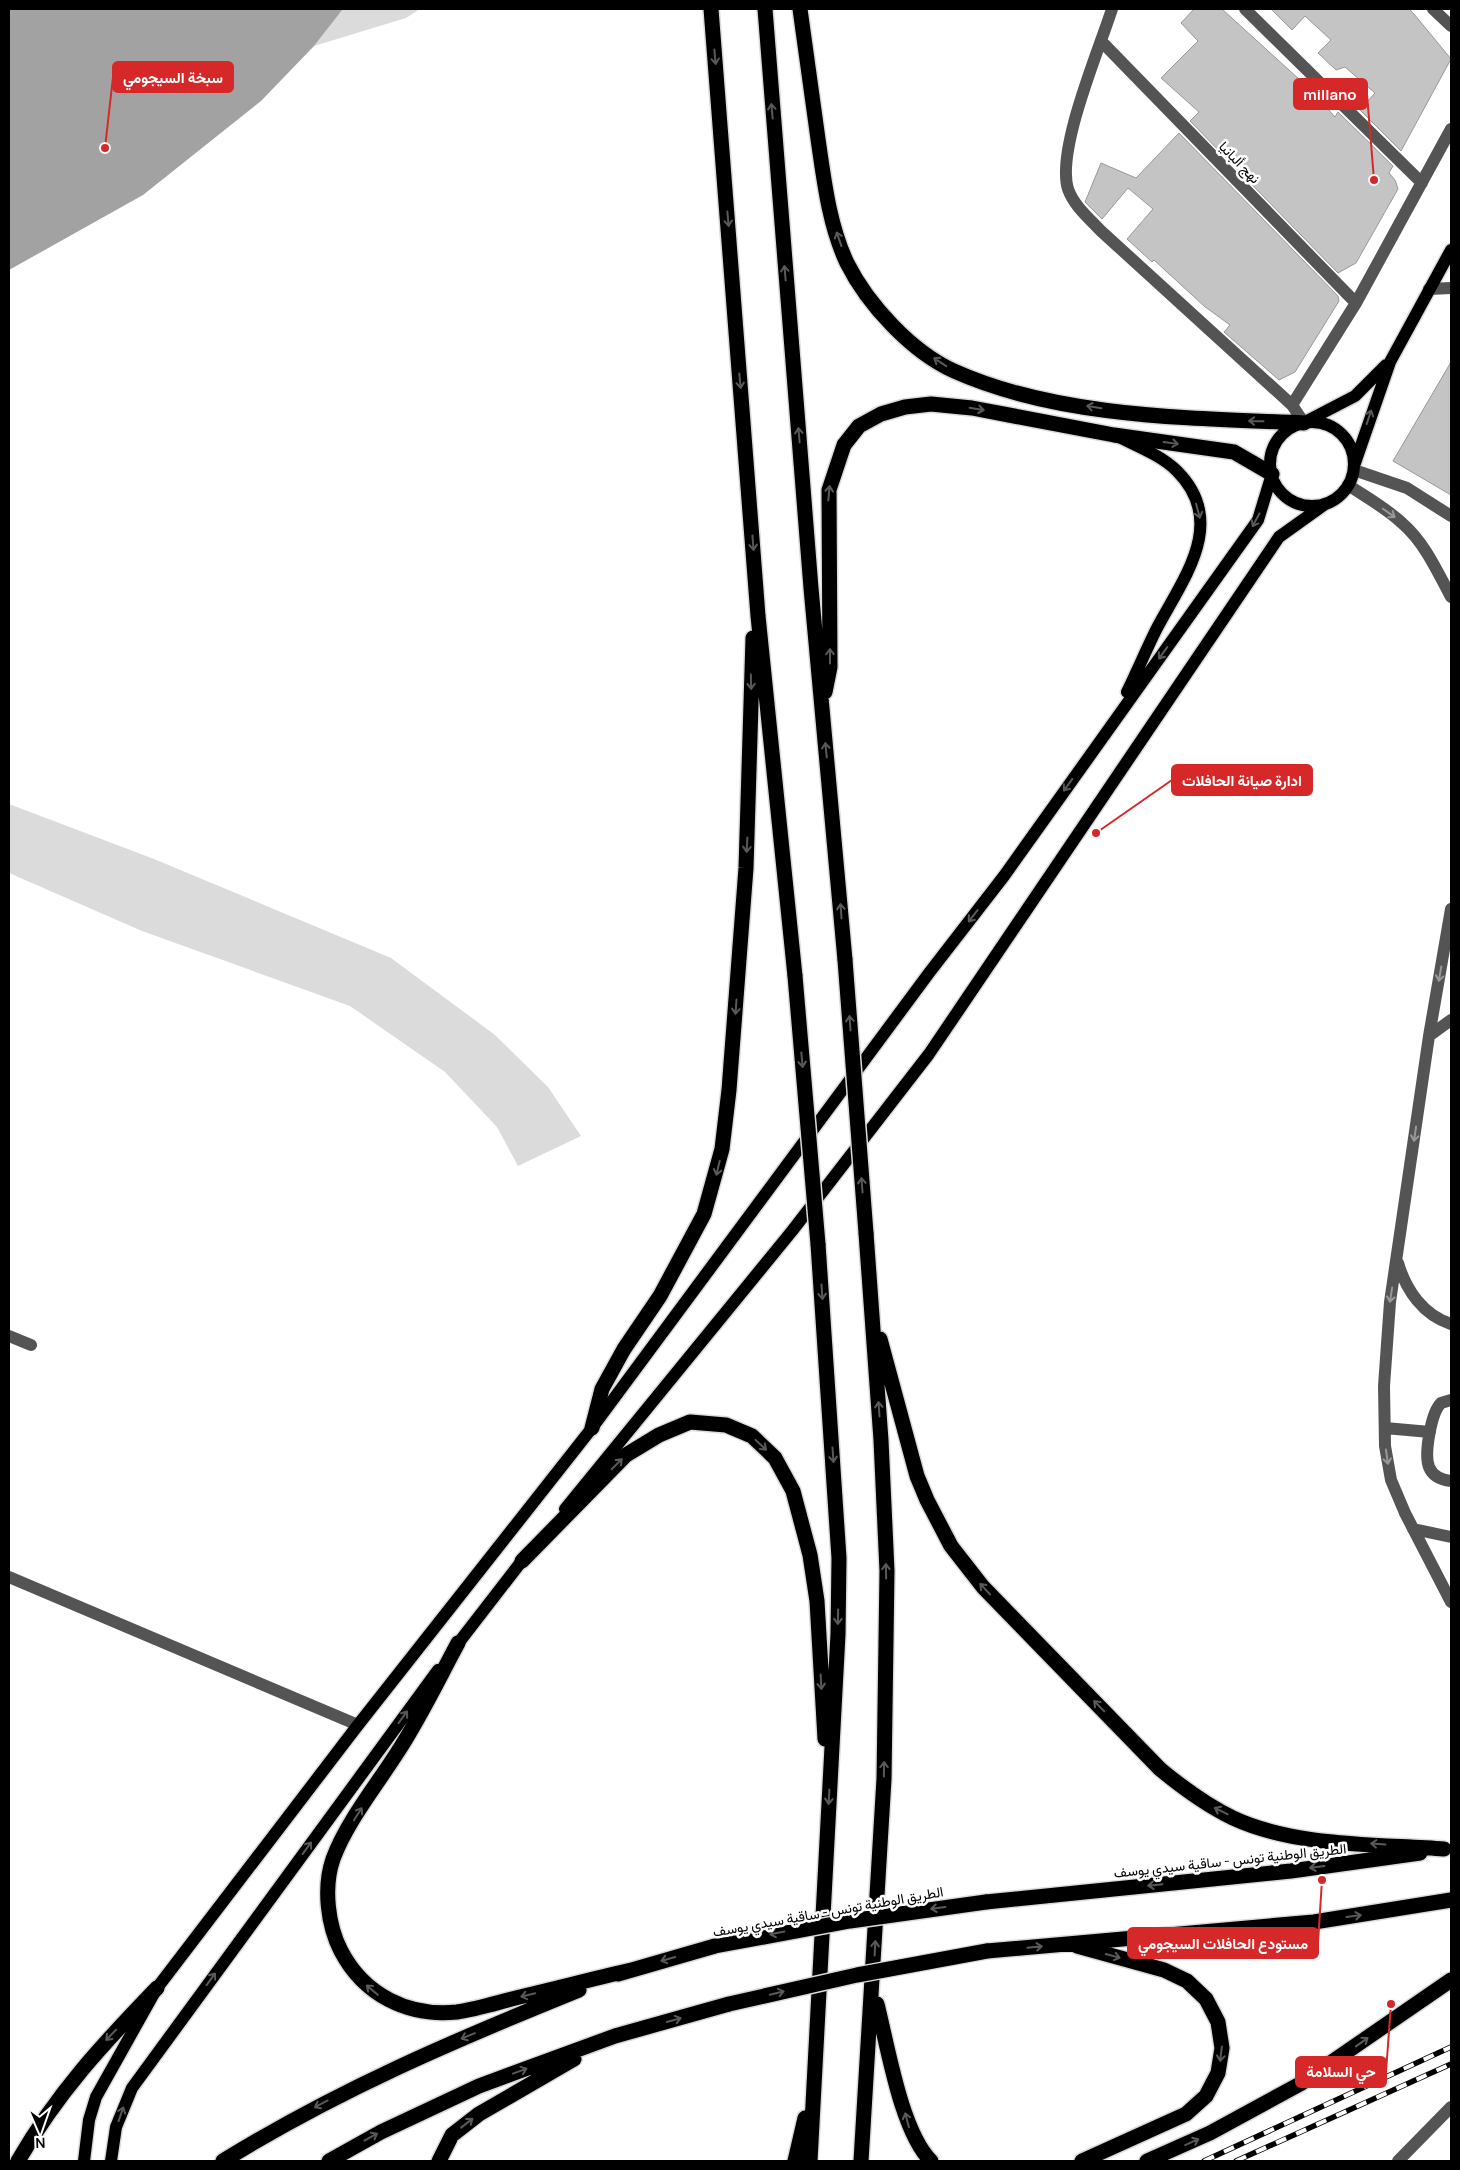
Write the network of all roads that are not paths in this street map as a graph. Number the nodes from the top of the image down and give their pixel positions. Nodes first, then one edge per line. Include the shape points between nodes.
1 (711, 9) edge
2 (765, 9) edge
3 (800, 9) edge
4 (1112, 9) edge
5 (1245, 9) edge
6 (1433, 9) edge
7 (1451, 26) edge
8 (1102, 42) junction
9 (1451, 129) edge
10 (1422, 183) junction
11 (1451, 250) edge
12 (1451, 288) edge
13 (1429, 290) junction
14 (1356, 303) junction
15 (1390, 362) junction
16 (1292, 405) junction
17 (1304, 423) junction
18 (1114, 435) junction
19 (1354, 467) junction
20 (1272, 474) junction
21 (1348, 486) junction
22 (1325, 504) junction
23 (1451, 516) edge
24 (1451, 597) edge
25 (758, 616) junction
26 (821, 703) junction
27 (1115, 720) junction
28 (1451, 909) edge
29 (1451, 1020) edge
30 (1429, 1036) junction
31 (1397, 1260) junction
32 (871, 1303) junction
33 (1451, 1324) edge
34 (9, 1336) edge
35 (31, 1345) dead end
36 (1451, 1400) edge
37 (592, 1428) junction
38 (1385, 1428) junction
39 (1430, 1432) junction
40 (1451, 1481) edge
41 (1413, 1529) junction
42 (1451, 1537) edge
43 (522, 1561) junction
44 (9, 1577) edge
45 (1451, 1602) edge
46 (458, 1643) junction
47 (358, 1725) junction
48 (831, 1765) junction
49 (1448, 1848) edge
50 (1451, 1900) edge
51 (1066, 1943) junction
52 (626, 1971) junction
53 (1451, 1980) edge
54 (157, 1988) junction
55 (873, 1990) junction
56 (615, 2036) junction
57 (814, 2078) junction
58 (1451, 2108) edge
59 (18, 2161) edge
60 (84, 2161) edge
61 (111, 2161) edge
62 (223, 2161) edge
63 (329, 2161) edge
64 (439, 2161) edge
65 (795, 2161) edge
66 (810, 2161) edge
67 (861, 2161) edge
68 (931, 2161) edge
69 (1082, 2161) edge
70 (1147, 2161) edge
71 (1398, 2161) edge

1 -> 25 highway
26 -> 2 highway
17 -> 3 highway via 1207,420 1111,410 1019,395 953,371 906,340 870,301 847,263 831,215
4 - 8 street
5 - 10 street
6 - 7 street
8 - 14 street, نهج ألبانيا
8 - 16 street via 1073,127 1066,165 1068,188 1075,203 1101,231
9 - 10 street
10 - 14 street
11 - 13 main road
12 - 13 street
13 - 15 main road
14 - 16 street
15 - 17 main road via 1355,396
19 -> 15 main road
16 - 17 street
17 - 19 main road via 1329,425 1339,432 1350,446
17 - 20 main road via 1281,436 1270,461
18 -> 20 highway via 1234,452
26 -> 18 highway via 830,667 829,490 844,444 859,426 880,414 905,406 931,404 972,408
18 -> 27 main road via 1153,454 1181,475 1200,513 1201,533 1195,557
19 - 21 main road
19 - 23 street via 1407,488
20 - 22 main road via 1286,497 1312,506
20 -> 27 main road via 1258,520
21 - 22 main road
21 -> 24 street via 1391,514 1414,535
22 - 43 main road via 1279,537 929,1054 792,1231
25 -> 37 highway via 751,663 746,868 722,1149 704,1214 660,1296 602,1389
25 -> 48 highway, bridge via 795,976 818,1244 839,1558
32 -> 26 highway, bridge via 845,960
27 -> 37 main road via 1004,876
28 -> 30 street
29 - 30 street
30 -> 31 street
31 - 33 street via 1409,1290 1419,1303 1431,1314
31 -> 38 street via 1386,1344
49 -> 32 highway via 1321,1840 1262,1829 1208,1805 1160,1769 983,1588 951,1546 917,1476
55 -> 32 highway via 884,1779 887,1571
34 - 35 street
36 - 39 street via 1435,1408
37 - 47 main road
38 - 39 street
38 -> 41 street via 1391,1480
39 - 40 street via 1429,1468 1437,1477
41 - 42 street
41 - 45 street
43 - 46 main road
43 -> 48 highway via 626,1455 659,1434 690,1422 726,1425 752,1436 775,1458 793,1491 810,1555 817,1601 823,1728
44 - 47 street
52 -> 46 highway via 457,2012 425,2011 397,2005 380,1997 348,1965 330,1918 328,1893 332,1861
61 -> 46 main road via 116,2127 132,2088
47 - 54 main road
48 -> 57 highway
49 -> 52 highway, الطريق الوطنية تونس - ساقية سيدي يوسف, bridge via 1291,1871 986,1902 850,1921 715,1946
51 -> 50 highway via 1314,1922
56 -> 51 highway, bridge via 729,2004 858,1975 987,1952
51 -> 69 highway via 1164,1970 1187,1981 1206,1999 1218,2022 1222,2048 1218,2073 1206,2096 1186,2114
52 -> 62 highway, الطريق الوطنية تونس - ساقية سيدي يوسف via 364,2082 282,2124
70 -> 53 highway via 1210,2134 1300,2084
54 -> 59 highway via 79,2071
54 - 60 main road via 96,2097 88,2120
55 - 67 highway
68 -> 55 highway via 909,2129
63 -> 56 highway via 381,2132 479,2086
64 -> 56 highway via 452,2135 478,2114
57 - 65 highway
57 - 66 highway
58 - 71 street

